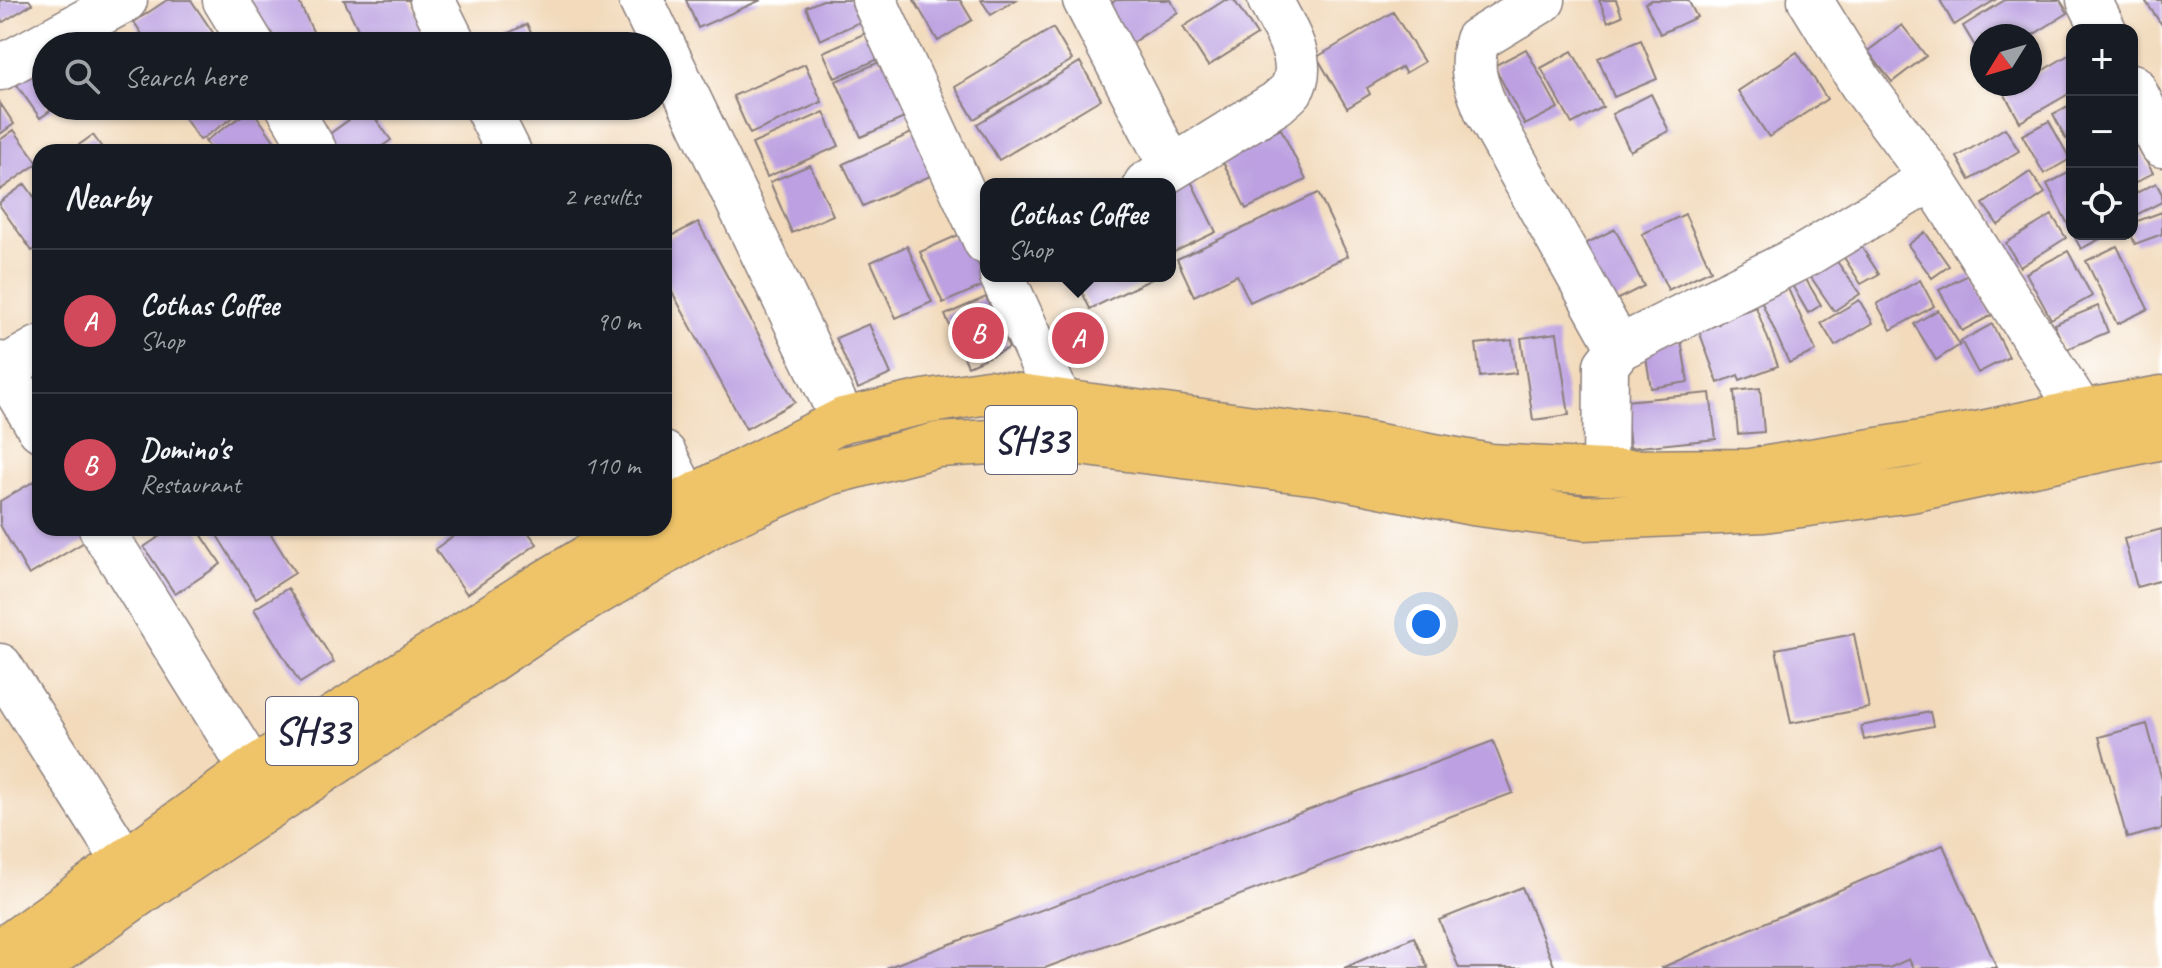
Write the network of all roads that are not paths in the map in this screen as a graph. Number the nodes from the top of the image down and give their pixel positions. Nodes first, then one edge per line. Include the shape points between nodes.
1 (125, 0) edge
2 (225, 0) edge
3 (432, 0) edge
4 (641, 0) edge
5 (874, 0) edge
6 (1085, 0) edge
7 (1270, 0) edge
8 (1543, 0) edge
9 (1810, 0) edge
10 (2089, 0) edge
11 (2101, 24) edge
12 (66, 32) edge
13 (244, 32) edge
14 (448, 32) edge
15 (656, 32) edge
16 (32, 51) edge
17 (672, 64) edge
18 (0, 68) edge
19 (2137, 96) edge
20 (296, 120) edge
21 (493, 120) edge
22 (310, 144) edge
23 (505, 144) edge
24 (2162, 145) edge
25 (1159, 176) edge
26 (1932, 178) junction
27 (980, 229) edge
28 (1005, 282) edge
29 (1619, 348) junction
30 (14, 360) edge
31 (2162, 398) edge
32 (1060, 402) junction
33 (32, 408) edge
34 (2081, 412) junction
35 (843, 420) junction
36 (2162, 437) edge
37 (1605, 472) junction
38 (675, 504) edge
39 (106, 536) edge
40 (623, 536) edge
41 (0, 666) edge
42 (252, 770) junction
43 (125, 862) junction
44 (0, 952) edge
45 (34, 968) edge

1 - 12 street
2 - 13 street
3 - 14 street
4 - 15 street
5 - 27 street
6 - 25 street
7 - 25 street via 1295,54 1298,70 1291,89
8 - 29 street via 1477,40 1473,77 1487,112
9 - 26 street via 1861,83
10 - 11 street
16 - 18 street
17 - 35 street
19 - 24 street
20 - 22 street
21 - 23 street
26 - 29 street via 1807,254
26 - 34 street
28 - 32 street
29 - 37 street via 1606,365
30 - 33 street
31 - 34 main road, SH33
32 - 35 main road, SH33 via 988,392
32 - 37 main road, SH33 via 1350,441 1490,466
34 - 37 main road, SH33 via 1750,471
35 - 38 main road, SH33
36 - 45 main road, SH33 via 1911,490 1764,510 1584,518 1319,473 1048,439 937,445 829,473 718,521 549,621
39 - 42 street
40 - 42 main road, SH33
41 - 43 street
42 - 43 main road, SH33
43 - 44 main road, SH33

